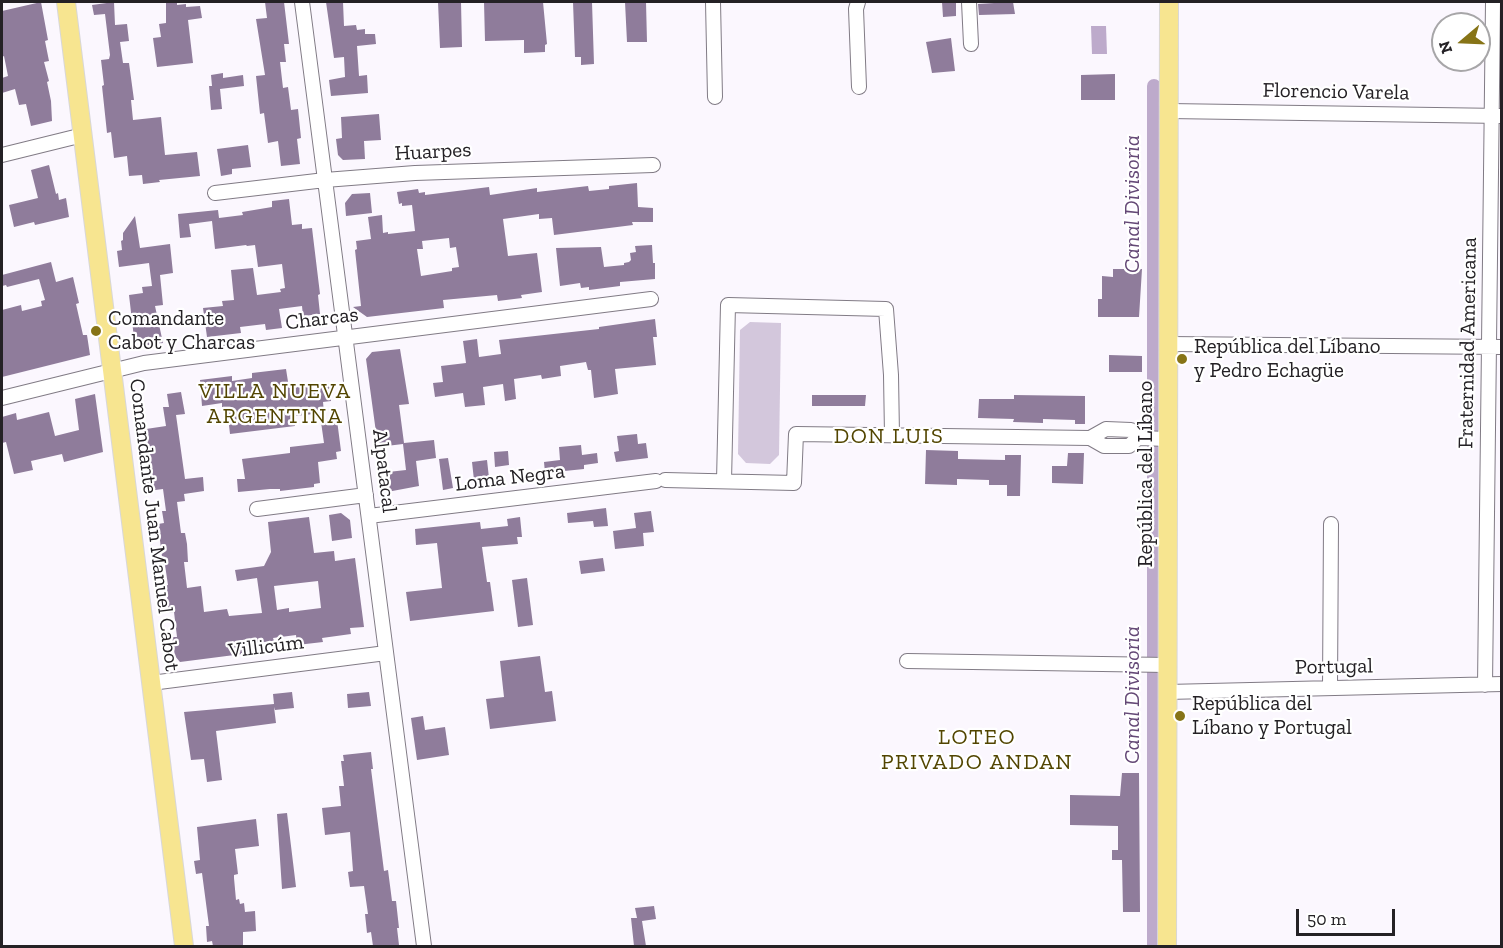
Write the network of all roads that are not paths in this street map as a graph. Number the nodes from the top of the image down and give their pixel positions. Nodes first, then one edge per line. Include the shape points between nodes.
1 (66, 2) edge
2 (302, 2) edge
3 (713, 2) edge
4 (858, 2) edge
5 (969, 2) edge
6 (1169, 2) edge
7 (1493, 2) edge
8 (971, 44) dead end
9 (859, 87) dead end
10 (715, 97) dead end
11 (1169, 111) junction
12 (1497, 116) edge
13 (83, 135) junction
14 (2, 156) edge
15 (653, 165) dead end
16 (325, 180) junction
17 (215, 193) dead end
18 (651, 299) dead end
19 (345, 338) junction
20 (1168, 344) junction
21 (1496, 347) edge
22 (112, 371) junction
23 (2, 398) edge
24 (891, 435) junction
25 (1168, 439) junction
26 (724, 481) junction
27 (366, 495) junction
28 (257, 509) dead end
29 (369, 516) junction
30 (1331, 524) dead end
31 (386, 653) junction
32 (907, 661) dead end
33 (1167, 664) junction
34 (151, 683) junction
35 (1502, 684) edge
36 (1485, 685) junction
37 (1330, 688) junction
38 (1167, 692) junction
39 (183, 946) edge
40 (424, 946) edge
41 (1167, 946) edge

1 - 13 main road, Comandante Juan Manuel Cabot
2 - 16 street, Alpatacal
3 - 10 street
4 - 9 street
5 - 8 street
6 - 11 main road, República del Líbano
7 - 12 street, Fraternidad Americana
11 - 12 street, Florencio Varela
11 - 20 main road, República del Líbano
12 - 21 street, Fraternidad Americana
13 - 14 street
13 - 22 main road, Comandante Juan Manuel Cabot
15 - 16 street, Huarpes
16 - 17 street, Huarpes
16 - 19 street, Alpatacal
18 - 19 street, Charcas
19 - 22 street, Charcas via 144,363
19 - 27 street, Alpatacal
20 - 21 street
20 - 25 main road, República del Líbano
21 - 36 street, Fraternidad Americana
22 - 23 street, Charcas
22 - 34 main road, Comandante Juan Manuel Cabot
24 - 25 street via 1090,438 1104,446 1129,446 1138,438
24 - 26 street, Loma Negra via 796,434 794,483
24 - 26 street via 886,309 728,305
25 - 33 main road, República del Líbano
26 - 29 street, Loma Negra via 661,480
27 - 28 street
27 - 29 street, Alpatacal
29 - 31 street, Alpatacal
30 - 37 street
31 - 34 street, Villicúm
31 - 40 street, Alpatacal
32 - 33 street
33 - 38 main road, República del Líbano
34 - 39 main road, Comandante Juan Manuel Cabot
35 - 36 street, Portugal
36 - 37 street, Portugal
37 - 38 street, Portugal
38 - 41 main road, República del Líbano

